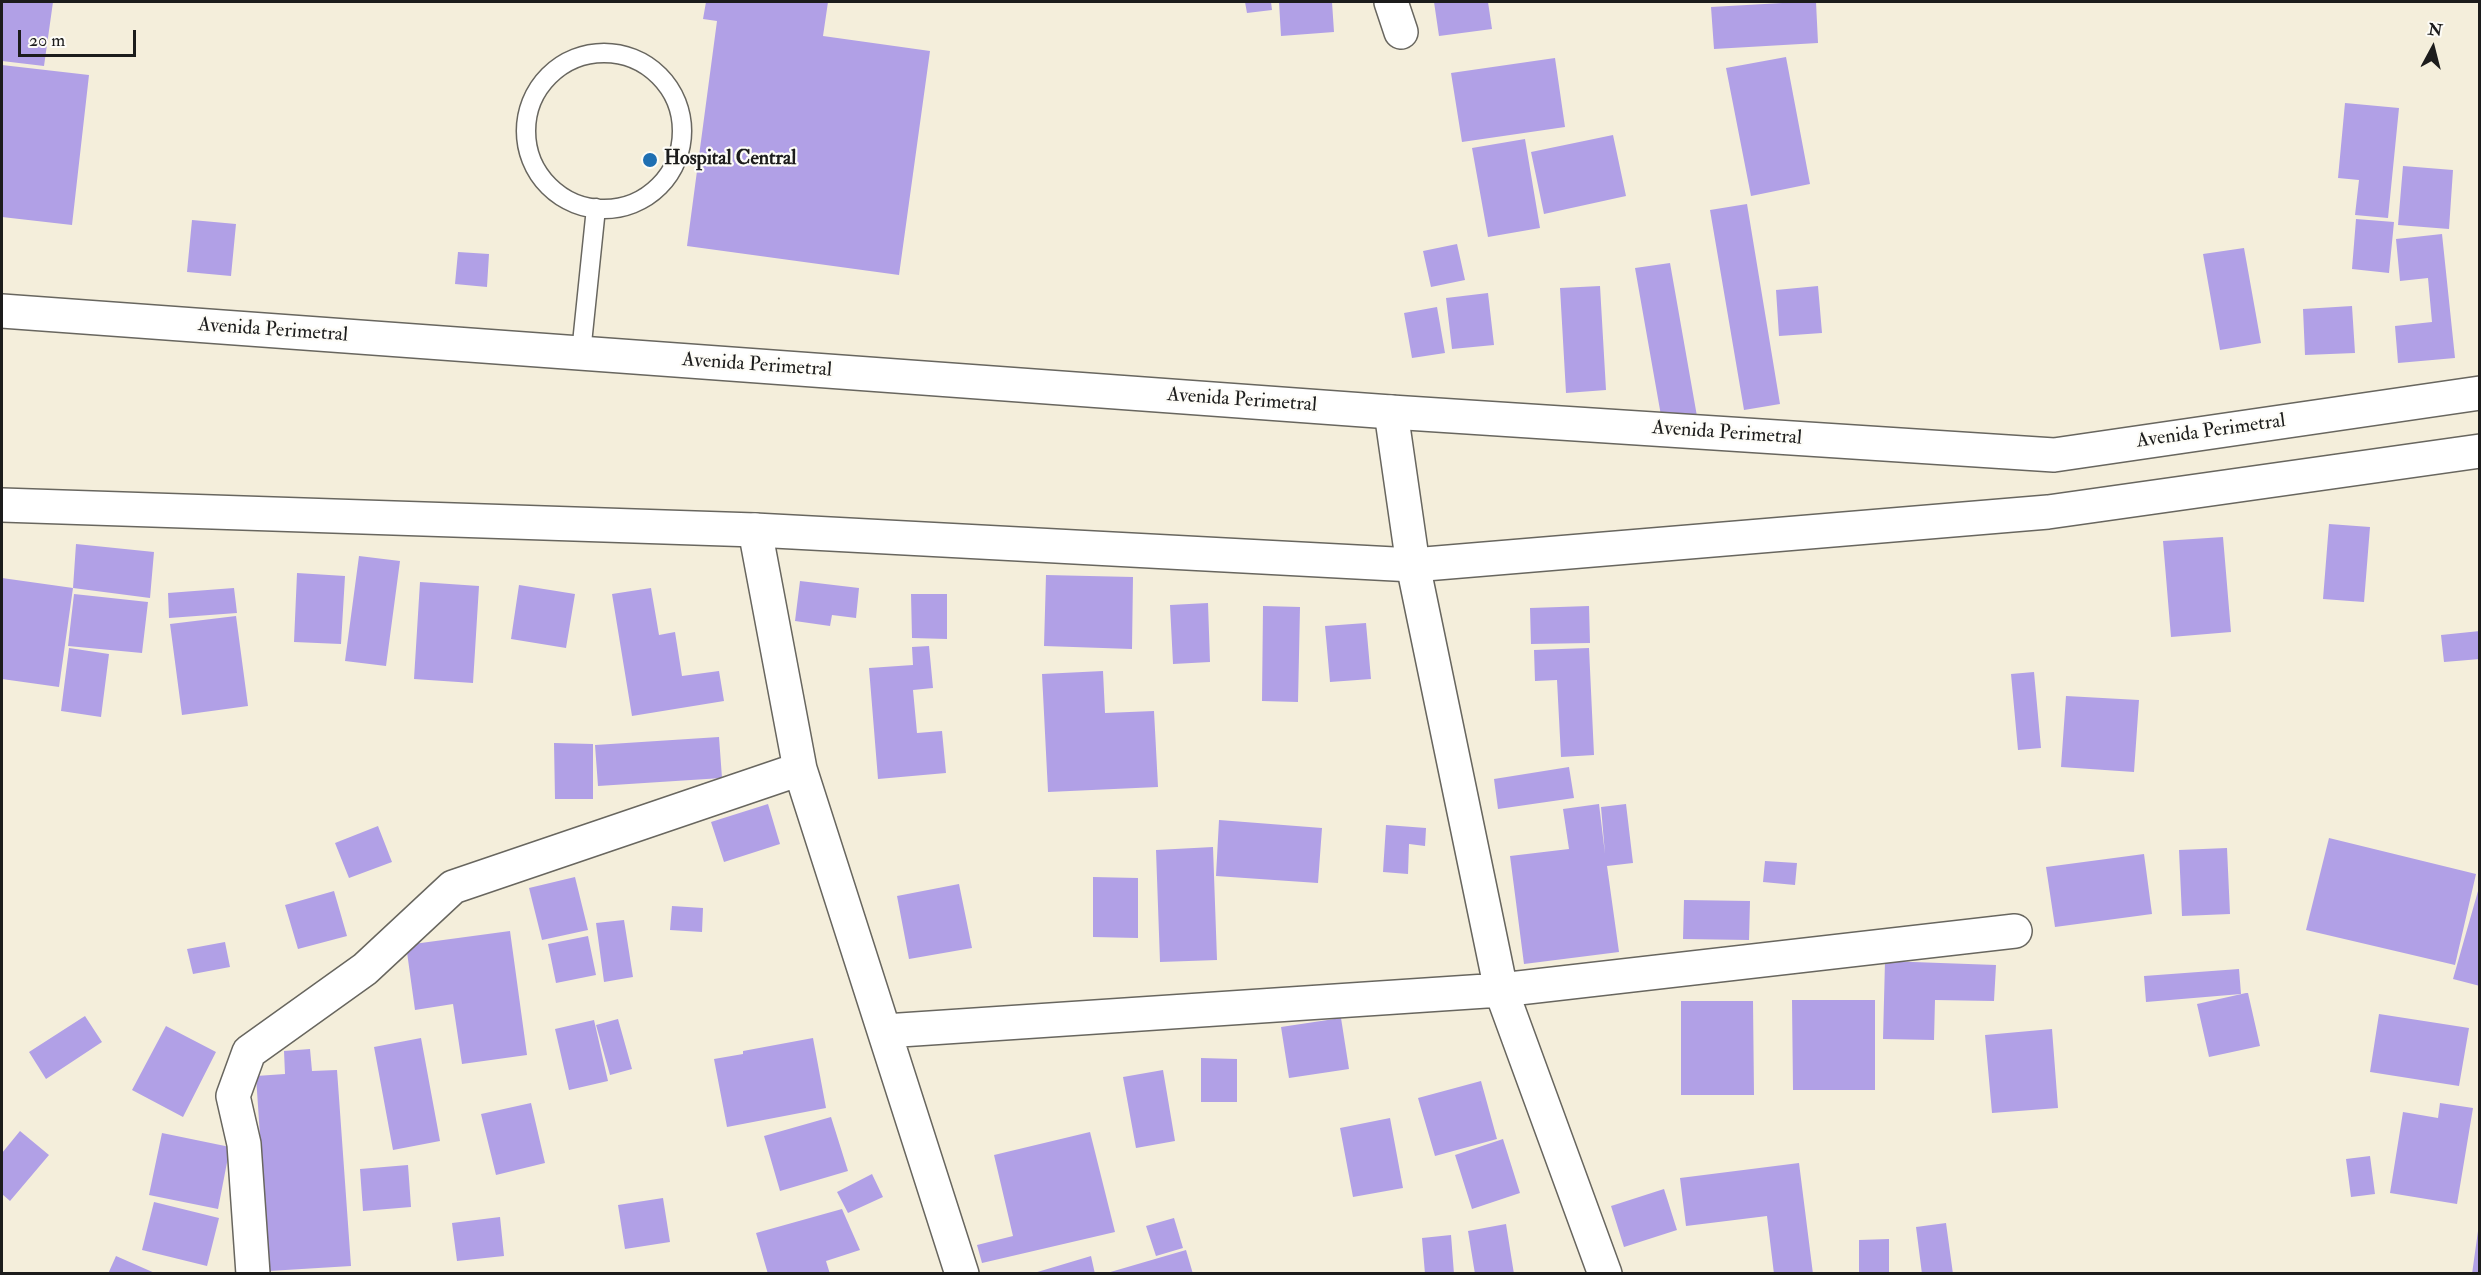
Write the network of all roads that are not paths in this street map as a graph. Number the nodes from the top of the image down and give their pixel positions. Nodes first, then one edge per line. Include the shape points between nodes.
1 (1391, 2) edge
2 (1401, 32) dead end
3 (596, 208) junction
4 (2, 311) edge
5 (581, 353) junction
6 (2480, 393) edge
7 (1390, 412) junction
8 (2480, 451) edge
9 (2, 505) edge
10 (755, 530) junction
11 (1413, 565) junction
12 (800, 769) junction
13 (2015, 931) dead end
14 (1501, 990) junction
15 (885, 1031) junction
16 (253, 1274) edge
17 (962, 1274) edge
18 (1605, 1274) edge

1 - 2 main road
3 - 3 lane via 629,205 648,196 665,180 677,159 682,136 681,113 656,72 636,59 614,53 591,53 552,71 537,88 524,130 536,171 550,188 567,200
3 - 5 lane
4 - 5 main road, Avenida Perimetral
5 - 7 main road, Avenida Perimetral
6 - 7 main road, Avenida Perimetral via 2054,455
7 - 11 main road
8 - 11 main road via 2048,512
9 - 10 main road
10 - 11 main road
10 - 12 main road
11 - 14 main road
12 - 15 main road
12 - 16 main road via 453,887 365,969 249,1052 233,1096 244,1144
13 - 14 main road
14 - 15 main road
14 - 18 main road
15 - 17 main road

